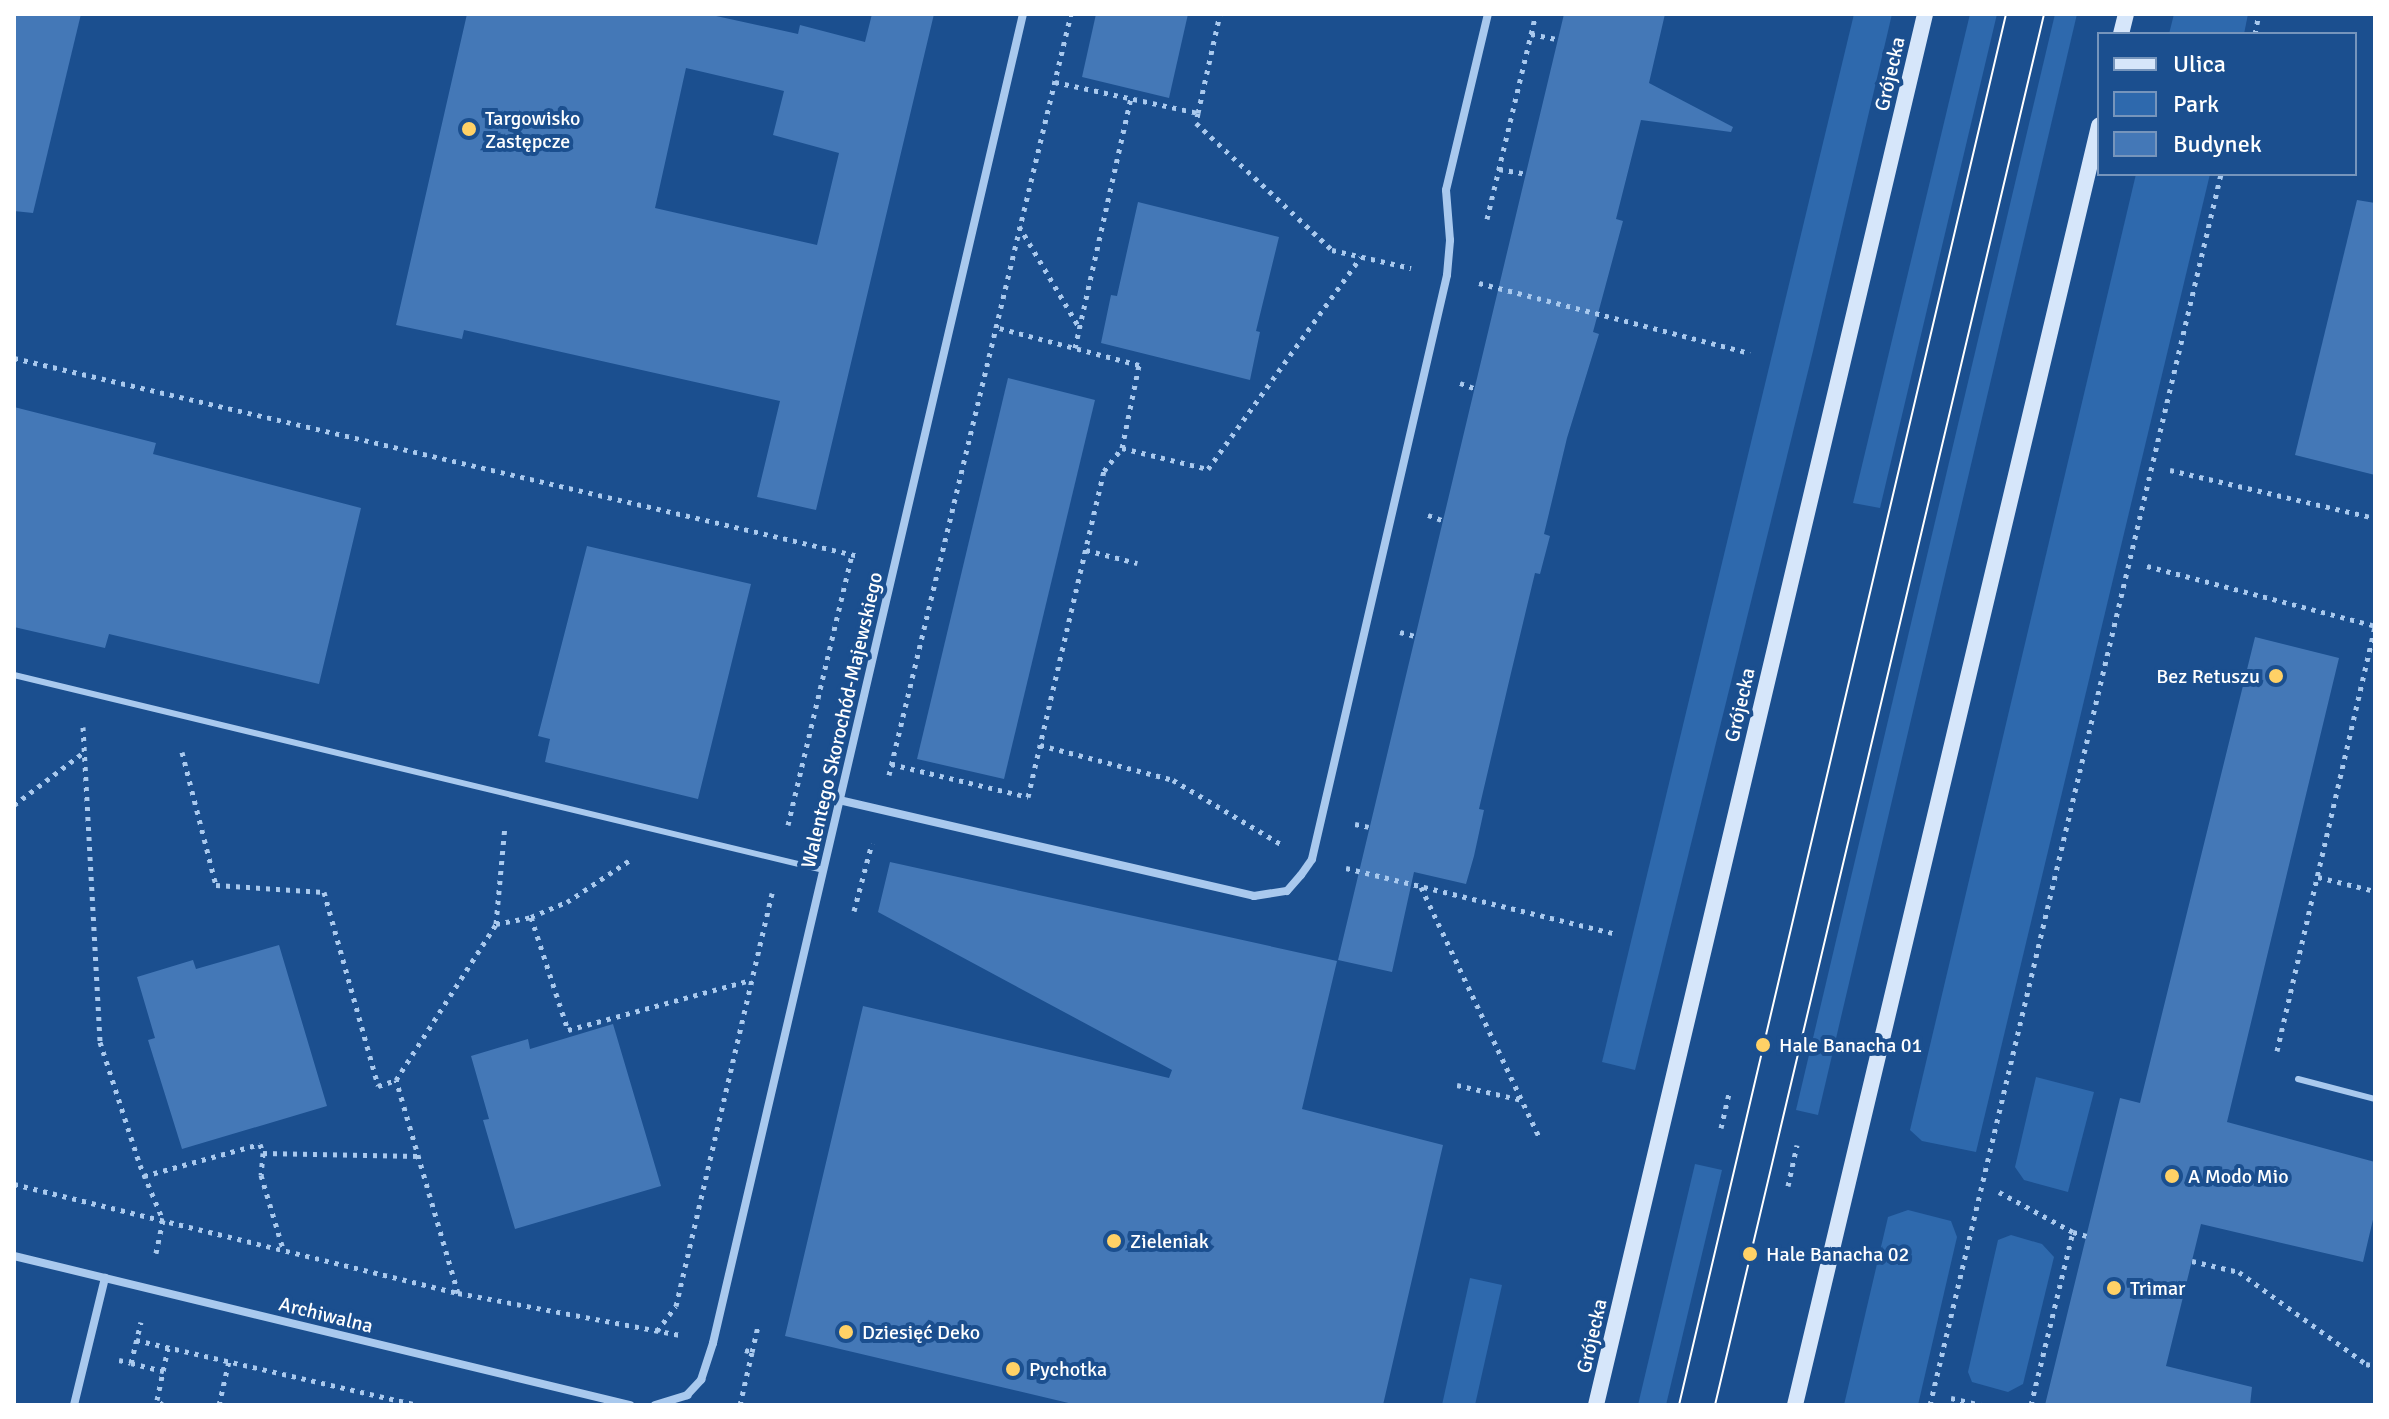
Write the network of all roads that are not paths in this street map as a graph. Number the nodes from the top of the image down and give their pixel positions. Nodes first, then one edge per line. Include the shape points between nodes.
1 (1023, 14) edge
2 (1488, 14) edge
3 (1925, 14) edge
4 (2097, 134) edge
5 (14, 675) edge
6 (839, 800) junction
7 (823, 870) junction
8 (2298, 1079) road end
9 (2375, 1099) edge
10 (14, 1256) edge
11 (105, 1278) junction
12 (74, 1405) edge
13 (630, 1405) edge
14 (655, 1405) edge
15 (1596, 1405) edge
16 (1795, 1405) edge

1 - 6 street, Walentego Skorochód-Majewskiego
2 - 6 street via 1446,190 1447,275 1312,859 1287,891 1254,896
3 - 15 main road, Grójecka
4 - 16 main road
5 - 7 lane
6 - 7 street, Walentego Skorochód-Majewskiego
7 - 14 street, Walentego Skorochód-Majewskiego via 706,1367 687,1395
8 - 9 lane
10 - 11 street, Archiwalna
11 - 12 street
11 - 13 street, Archiwalna

